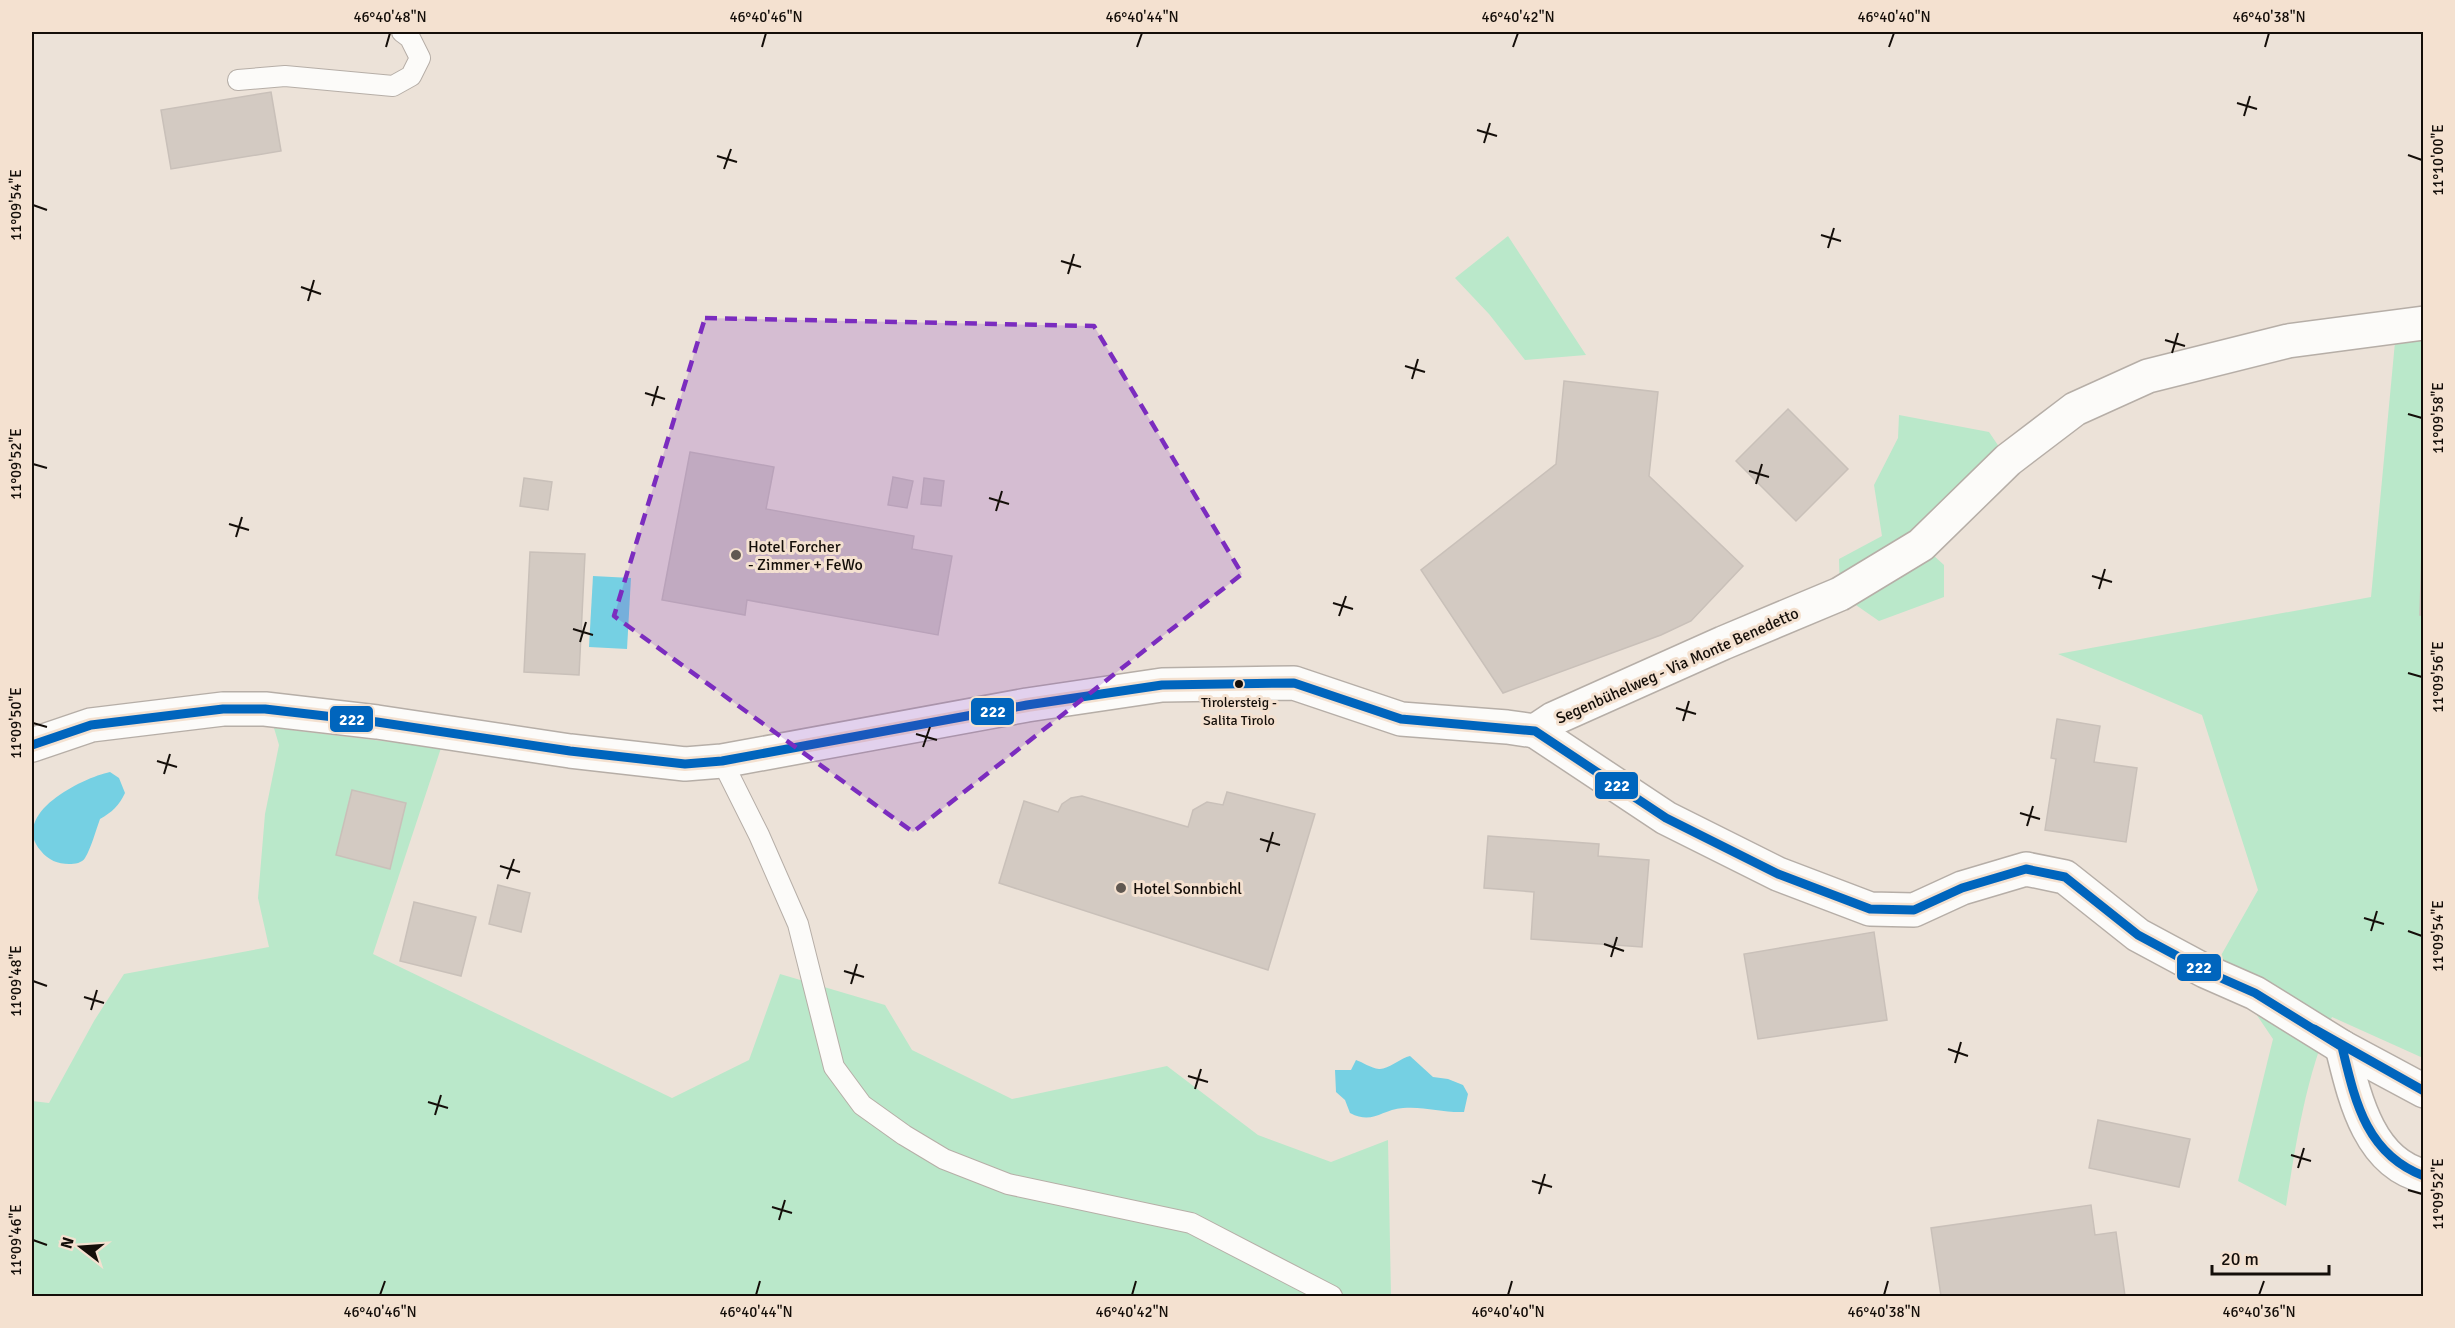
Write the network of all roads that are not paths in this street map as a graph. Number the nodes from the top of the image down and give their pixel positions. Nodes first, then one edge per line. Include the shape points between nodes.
1 (402, 32) edge
2 (238, 80) dead end
3 (2424, 323) edge
4 (1535, 731) junction
5 (32, 745) edge
6 (722, 761) junction
7 (2342, 1047) junction
8 (2424, 1091) edge
9 (2424, 1176) edge
10 (1332, 1296) edge

1 - 2 lane via 410,38 420,58 411,76 393,86 285,76
3 - 4 street, Segenbühelweg - Via Monte Benedetto via 2288,341 2148,376 2075,409 2008,460 1922,545 1904,556 1840,594 1553,719
4 - 6 street via 1401,719 1294,683 1162,685 1027,705
4 - 7 street via 1666,818 1778,874 1870,909 1914,910 1962,888 2026,869 2065,877 2138,936 2255,993
5 - 6 street via 91,725 224,709 265,709 570,751 685,764
6 - 10 lane via 798,924 834,1067 862,1105 944,1159 1008,1184 1191,1223
7 - 8 street
7 - 9 street via 2354,1099 2379,1147 2410,1173

